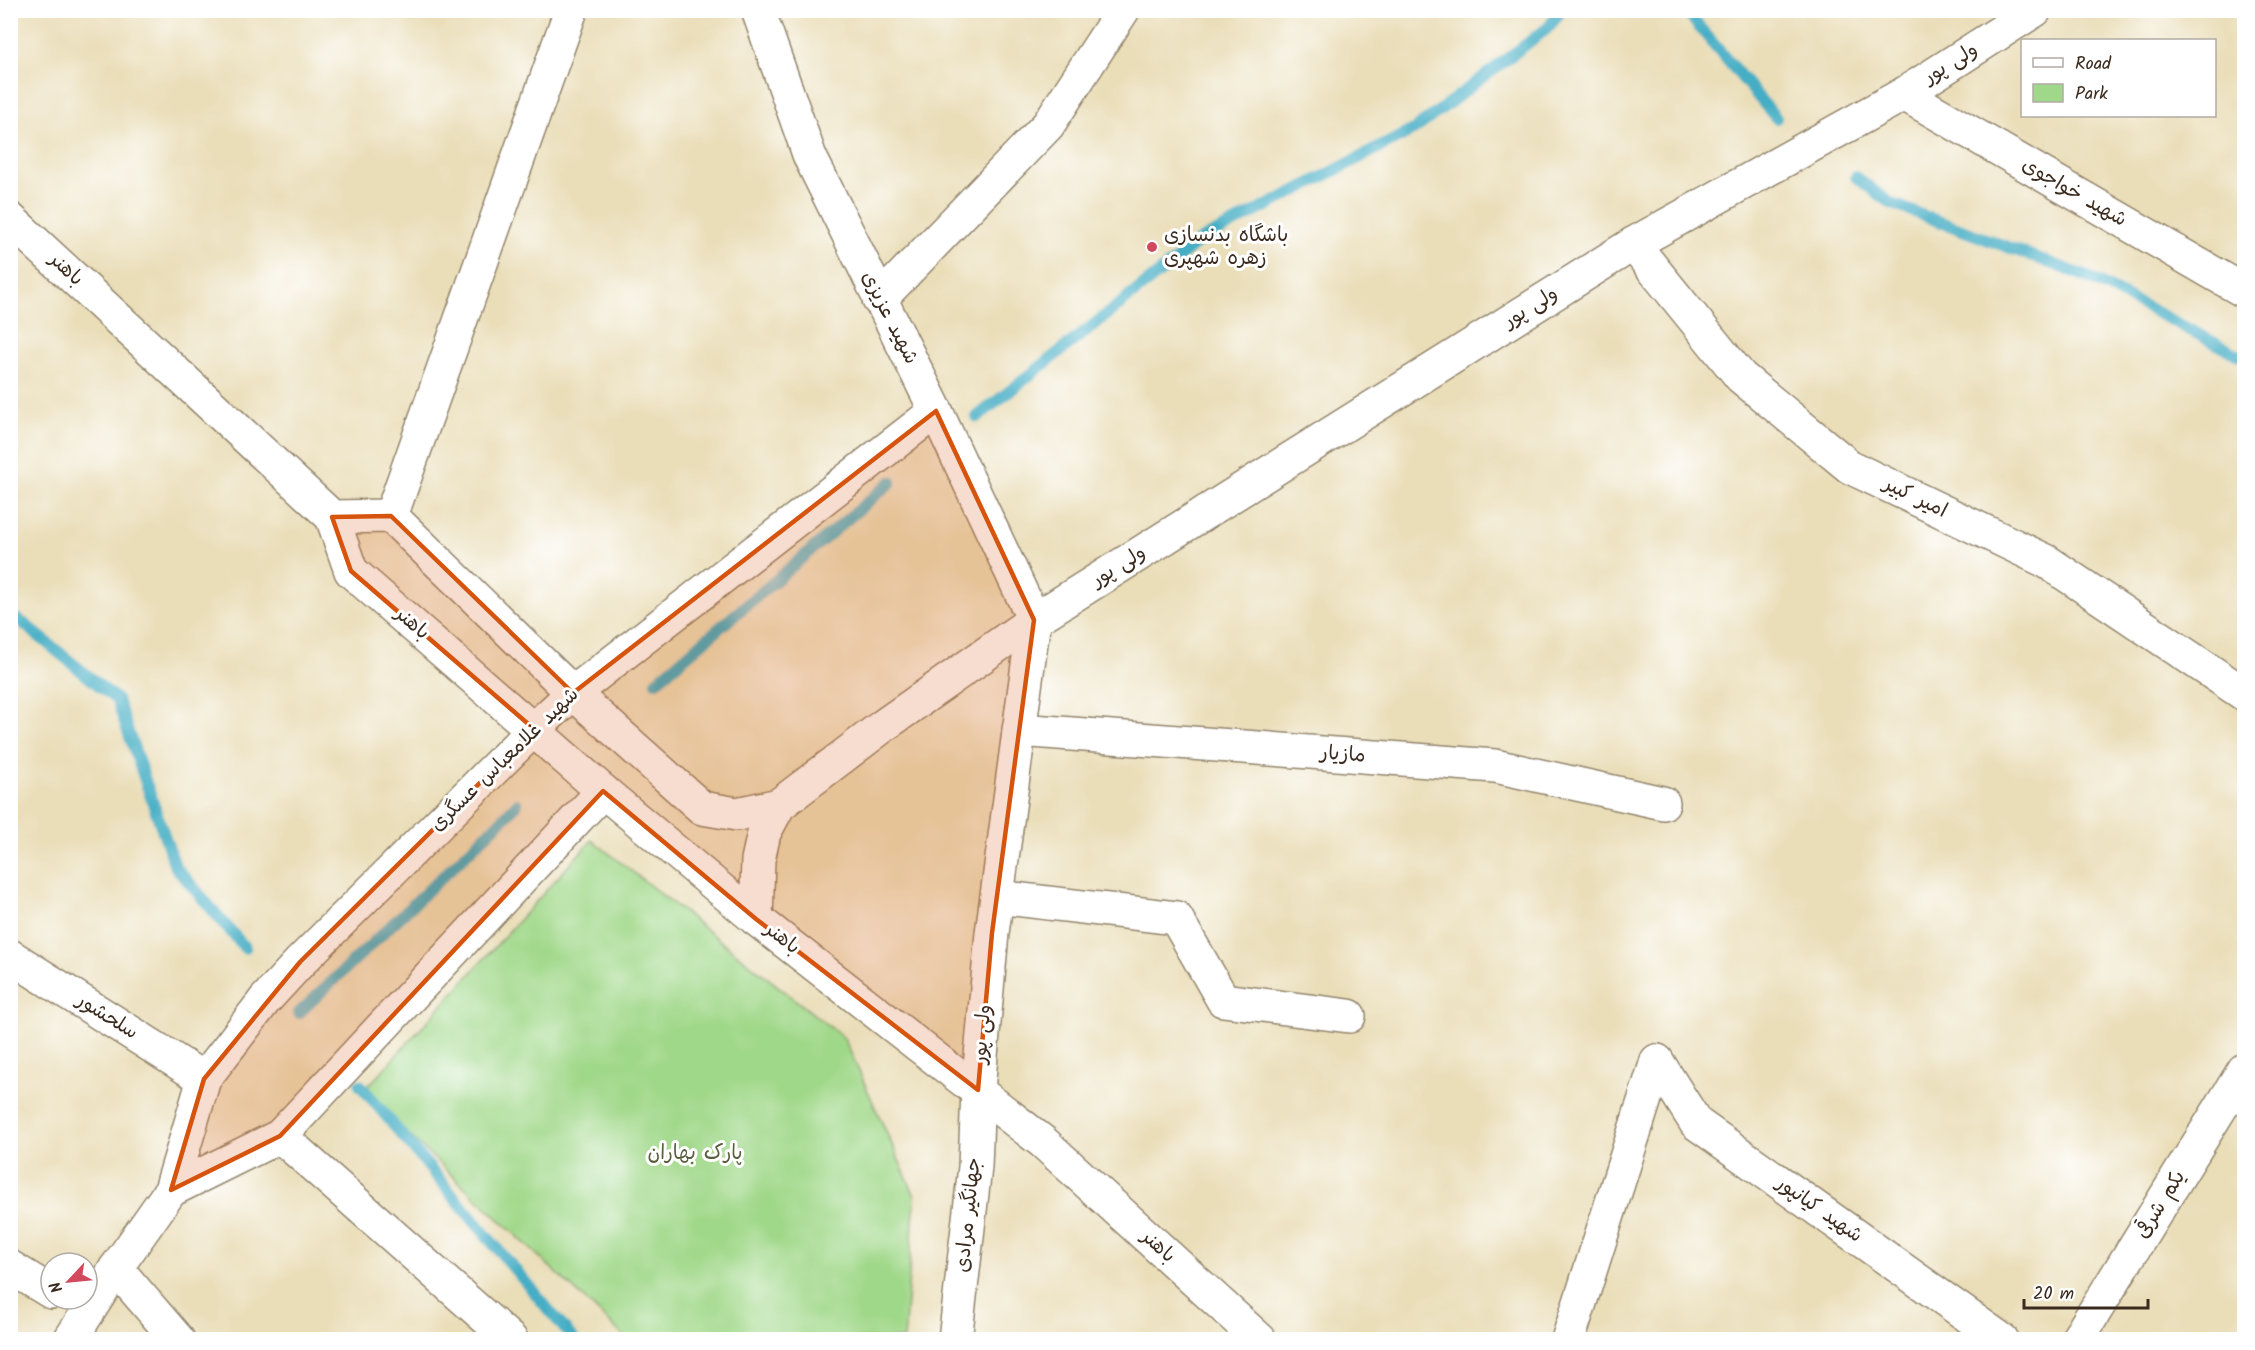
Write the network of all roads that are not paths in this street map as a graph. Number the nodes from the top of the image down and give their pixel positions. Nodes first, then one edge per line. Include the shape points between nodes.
1 (571, 10) edge
2 (758, 10) edge
3 (1123, 10) edge
4 (2036, 10) edge
5 (1904, 94) junction
6 (10, 219) edge
7 (1633, 244) junction
8 (2244, 291) edge
9 (879, 300) junction
10 (936, 411) junction
11 (391, 516) junction
12 (332, 517) junction
13 (1034, 620) junction
14 (573, 693) junction
15 (2244, 694) edge
16 (534, 729) junction
17 (1019, 730) junction
18 (603, 791) junction
19 (1663, 803) dead end
20 (778, 806) junction
21 (997, 897) junction
22 (756, 919) junction
23 (10, 956) edge
24 (1349, 1016) dead end
25 (2244, 1070) edge
26 (204, 1079) junction
27 (978, 1090) junction
28 (280, 1136) junction
29 (171, 1190) junction
30 (10, 1267) edge
31 (116, 1268) junction
32 (39, 1285) edge
33 (72, 1318) edge
34 (178, 1340) edge
35 (510, 1340) edge
36 (955, 1340) edge
37 (1260, 1340) edge
38 (1568, 1340) edge
39 (2002, 1340) edge
40 (2077, 1340) edge

1 - 11 street
2 - 9 street, شهید عزیزی via 810,157
3 - 9 street via 1048,125
4 - 5 street, ولی پور
5 - 7 street, ولی پور
5 - 8 street, شهید خواجوی
6 - 12 street, باهنر
7 - 13 street, ولی پور
7 - 15 street, امیر کبیر via 1741,377 1850,467 2046,561
9 - 10 street, شهید عزیزی
10 - 13 street, شهید عزیزی
10 - 14 street, شهید غلامعباس عسگری
11 - 12 street
11 - 14 street
12 - 16 street, باهنر via 351,571
13 - 17 street, ولی پور
13 - 20 street, ولی پور via 883,726
14 - 16 street, شهید غلامعباس عسگری
14 - 20 street via 702,808 737,814
16 - 18 street, باهنر
16 - 26 street, شهید غلامعباس عسگری via 300,962
17 - 19 street, مازیار via 1495,766
17 - 21 street, ولی پور
18 - 22 street, باهنر
18 - 28 street, شهید غلامعباس عسگری
20 - 22 street, ولی پور via 764,833 758,860
21 - 24 street via 1176,918 1223,1000
21 - 27 street, ولی پور
22 - 27 street, باهنر
23 - 26 street, سلحشور
25 - 40 street, یکم شرقی
26 - 29 street, شهید غلامعباس عسگری
27 - 36 street, جهانگیر مرادی via 975,1167
27 - 37 street, باهنر via 1042,1142
28 - 29 street, شهید غلامعباس عسگری
28 - 35 street
29 - 31 street, شهید غلامعباس عسگری
30 - 32 street
31 - 33 street, شهید غلامعباس عسگری
31 - 34 street
38 - 39 street, شهید کیانپور via 1657,1061 1696,1123

